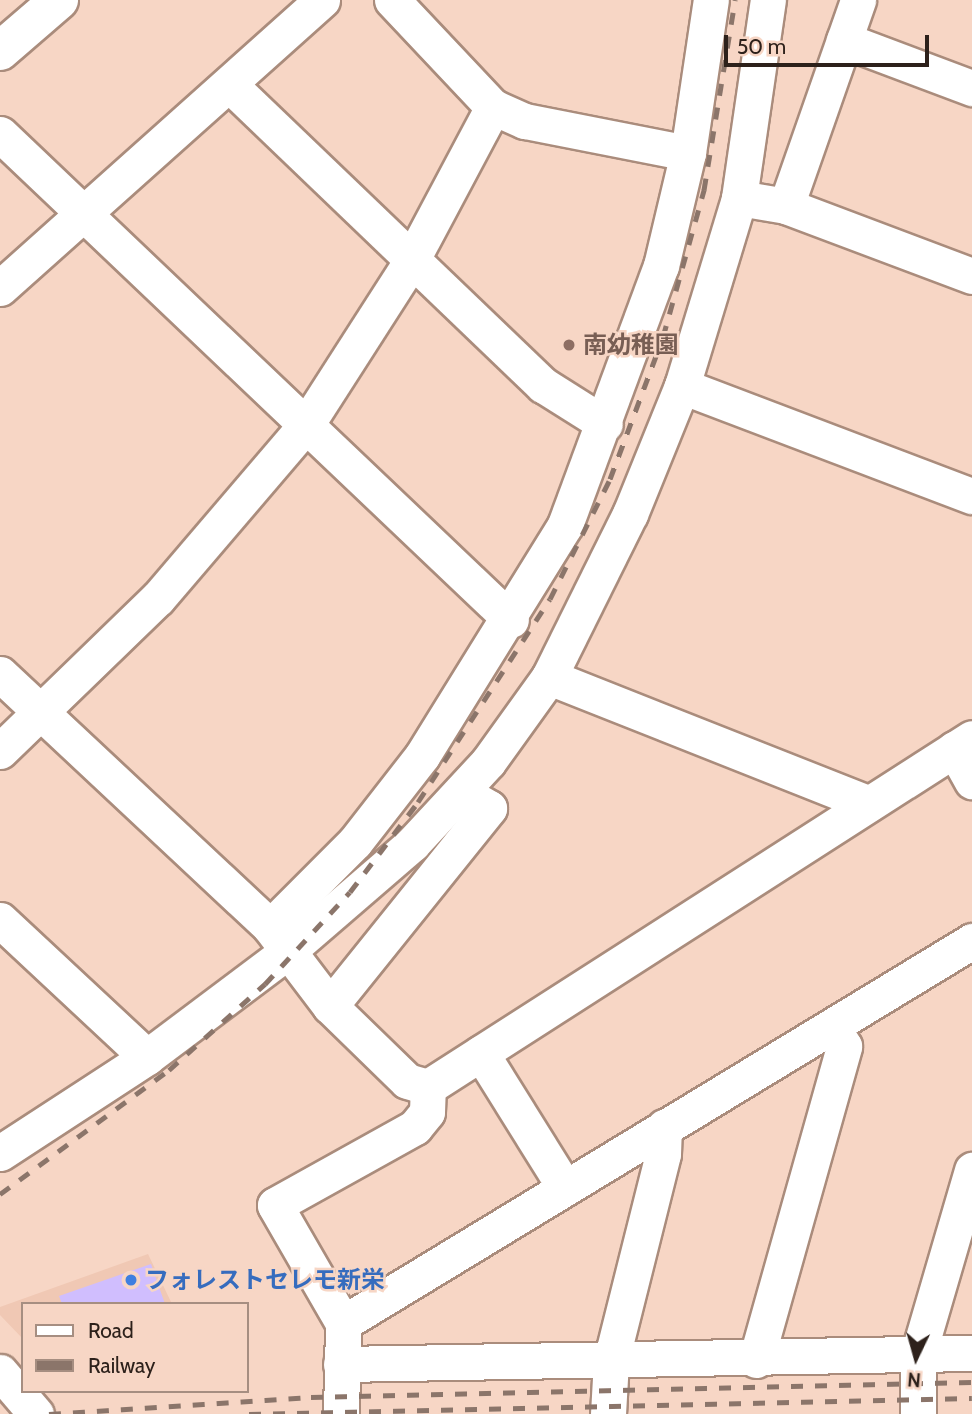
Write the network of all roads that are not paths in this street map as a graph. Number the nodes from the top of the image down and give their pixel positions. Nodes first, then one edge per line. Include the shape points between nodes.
1 (59, 0) edge
2 (322, 0) edge
3 (391, 0) edge
4 (710, 0) edge
5 (768, 0) edge
6 (858, 0) edge
7 (844, 40) junction
8 (0, 51) edge
9 (230, 85) junction
10 (972, 88) edge
11 (493, 107) junction
12 (0, 134) edge
13 (688, 153) junction
14 (739, 198) junction
15 (786, 206) junction
16 (81, 216) junction
17 (410, 263) junction
18 (972, 276) edge
19 (0, 288) edge
20 (682, 386) junction
21 (307, 424) junction
22 (605, 424) junction
23 (972, 496) edge
24 (511, 620) junction
25 (0, 674) edge
26 (549, 677) junction
27 (41, 713) junction
28 (963, 744) edge
29 (0, 751) edge
30 (972, 781) edge
31 (461, 792) junction
32 (869, 804) junction
33 (0, 920) edge
34 (279, 939) junction
35 (972, 941) edge
36 (330, 1006) junction
37 (832, 1026) junction
38 (481, 1053) junction
39 (147, 1057) junction
40 (428, 1087) junction
41 (664, 1127) junction
42 (0, 1153) edge
43 (972, 1170) edge
44 (565, 1188) junction
45 (344, 1323) junction
46 (972, 1353) edge
47 (918, 1355) junction
48 (756, 1360) junction
49 (611, 1361) junction
50 (341, 1363) junction
51 (0, 1372) edge
52 (36, 1414) edge
53 (341, 1414) edge
54 (608, 1414) edge
55 (918, 1414) edge

1 - 8 highway
2 - 9 street
3 - 11 street
4 - 13 street
5 - 14 street
6 - 7 street
7 - 10 street
7 - 15 street
9 - 16 street
9 - 17 street
11 - 13 street via 524,121
11 - 17 street
12 - 16 street
13 - 22 street via 662,266
14 - 15 street
14 - 20 street
15 - 18 street
16 - 19 street
16 - 21 street
17 - 21 street
17 - 22 street via 543,385
20 - 23 street
20 - 26 street via 630,514
21 - 24 street
21 - 27 street via 158,598
22 - 24 street via 565,525
24 - 34 street via 414,767
25 - 27 street
26 - 31 street
26 - 32 street
27 - 29 street
27 - 34 street
28 - 30 street
28 - 32 street
31 - 34 street via 412,844
31 - 36 street via 489,808
32 - 38 street
33 - 39 street
34 - 36 street
34 - 39 street
35 - 37 street
36 - 40 street via 407,1081
37 - 41 street
37 - 48 street via 844,1046
38 - 40 street
38 - 44 street
39 - 42 street
40 - 45 street via 426,1112 415,1127 275,1205
41 - 44 street
41 - 49 street via 663,1154
43 - 47 street
44 - 45 street
45 - 50 street
46 - 47 street
47 - 48 street
47 - 55 street
48 - 49 street
49 - 50 street
49 - 54 street
50 - 53 street
51 - 52 street

